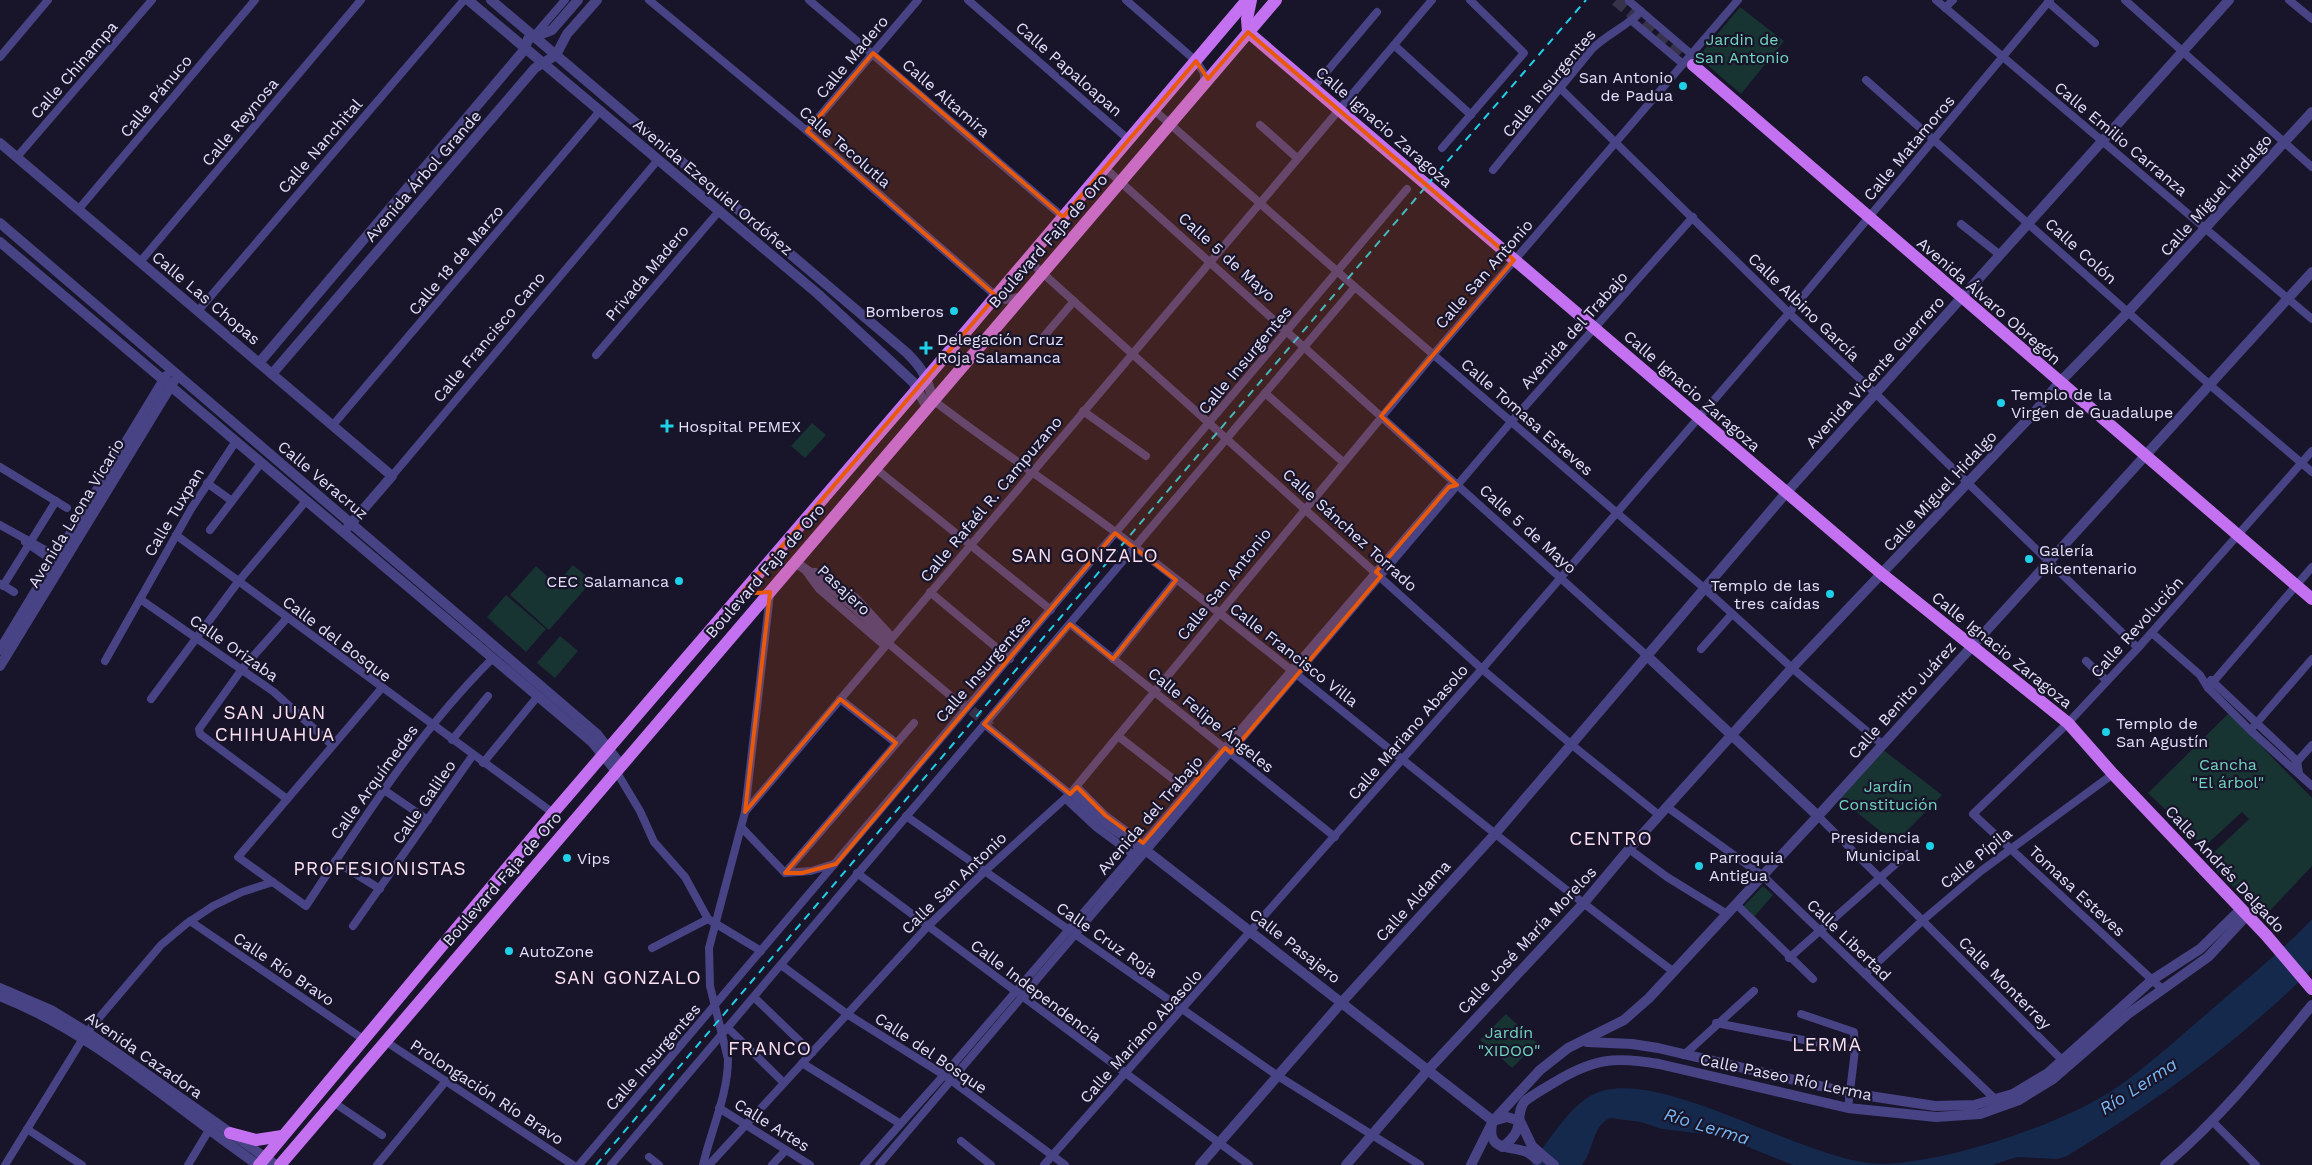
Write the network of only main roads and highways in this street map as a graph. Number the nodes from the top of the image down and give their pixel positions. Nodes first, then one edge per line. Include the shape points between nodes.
1 (1248, 0) edge
2 (1251, 0) edge
3 (1276, 0) edge
4 (1248, 32) junction
5 (1689, 61) tunnel mouth
6 (964, 334) junction
7 (979, 346) junction
8 (850, 468) junction
9 (858, 487) junction
10 (790, 537) junction
11 (800, 565) junction
12 (770, 590) junction
13 (741, 594) junction
14 (2312, 599) edge
15 (2113, 774) joint
16 (482, 897) junction
17 (497, 910) junction
18 (2312, 989) edge
19 (230, 1133) road end
20 (282, 1136) junction
21 (261, 1162) edge
22 (278, 1165) edge

1 - 6 main road, Boulevard Faja de Oro
2 - 4 main road
3 - 4 main road, Boulevard Faja de Oro
4 - 7 main road, Boulevard Faja de Oro
4 - 15 main road, Calle Ignacio Zaragoza via 1882,574 2068,723
5 - 14 main road, Avenida Álvaro Obregón via 1755,124 1777,136
6 - 7 main road
6 - 8 main road, Boulevard Faja de Oro
7 - 9 main road, Boulevard Faja de Oro
8 - 9 main road via 859,475
8 - 10 main road, Boulevard Faja de Oro
9 - 11 main road, Boulevard Faja de Oro
10 - 11 main road via 789,550
10 - 13 main road, Boulevard Faja de Oro
11 - 12 main road, Boulevard Faja de Oro
12 - 13 main road via 756,595
12 - 17 main road, Boulevard Faja de Oro
13 - 16 main road, Boulevard Faja de Oro
15 - 18 main road, Calle Andrés Delgado via 2266,935
16 - 17 main road
16 - 20 main road, Boulevard Faja de Oro
17 - 22 main road, Boulevard Faja de Oro
19 - 20 main road via 256,1140
20 - 21 main road, Boulevard Faja de Oro

